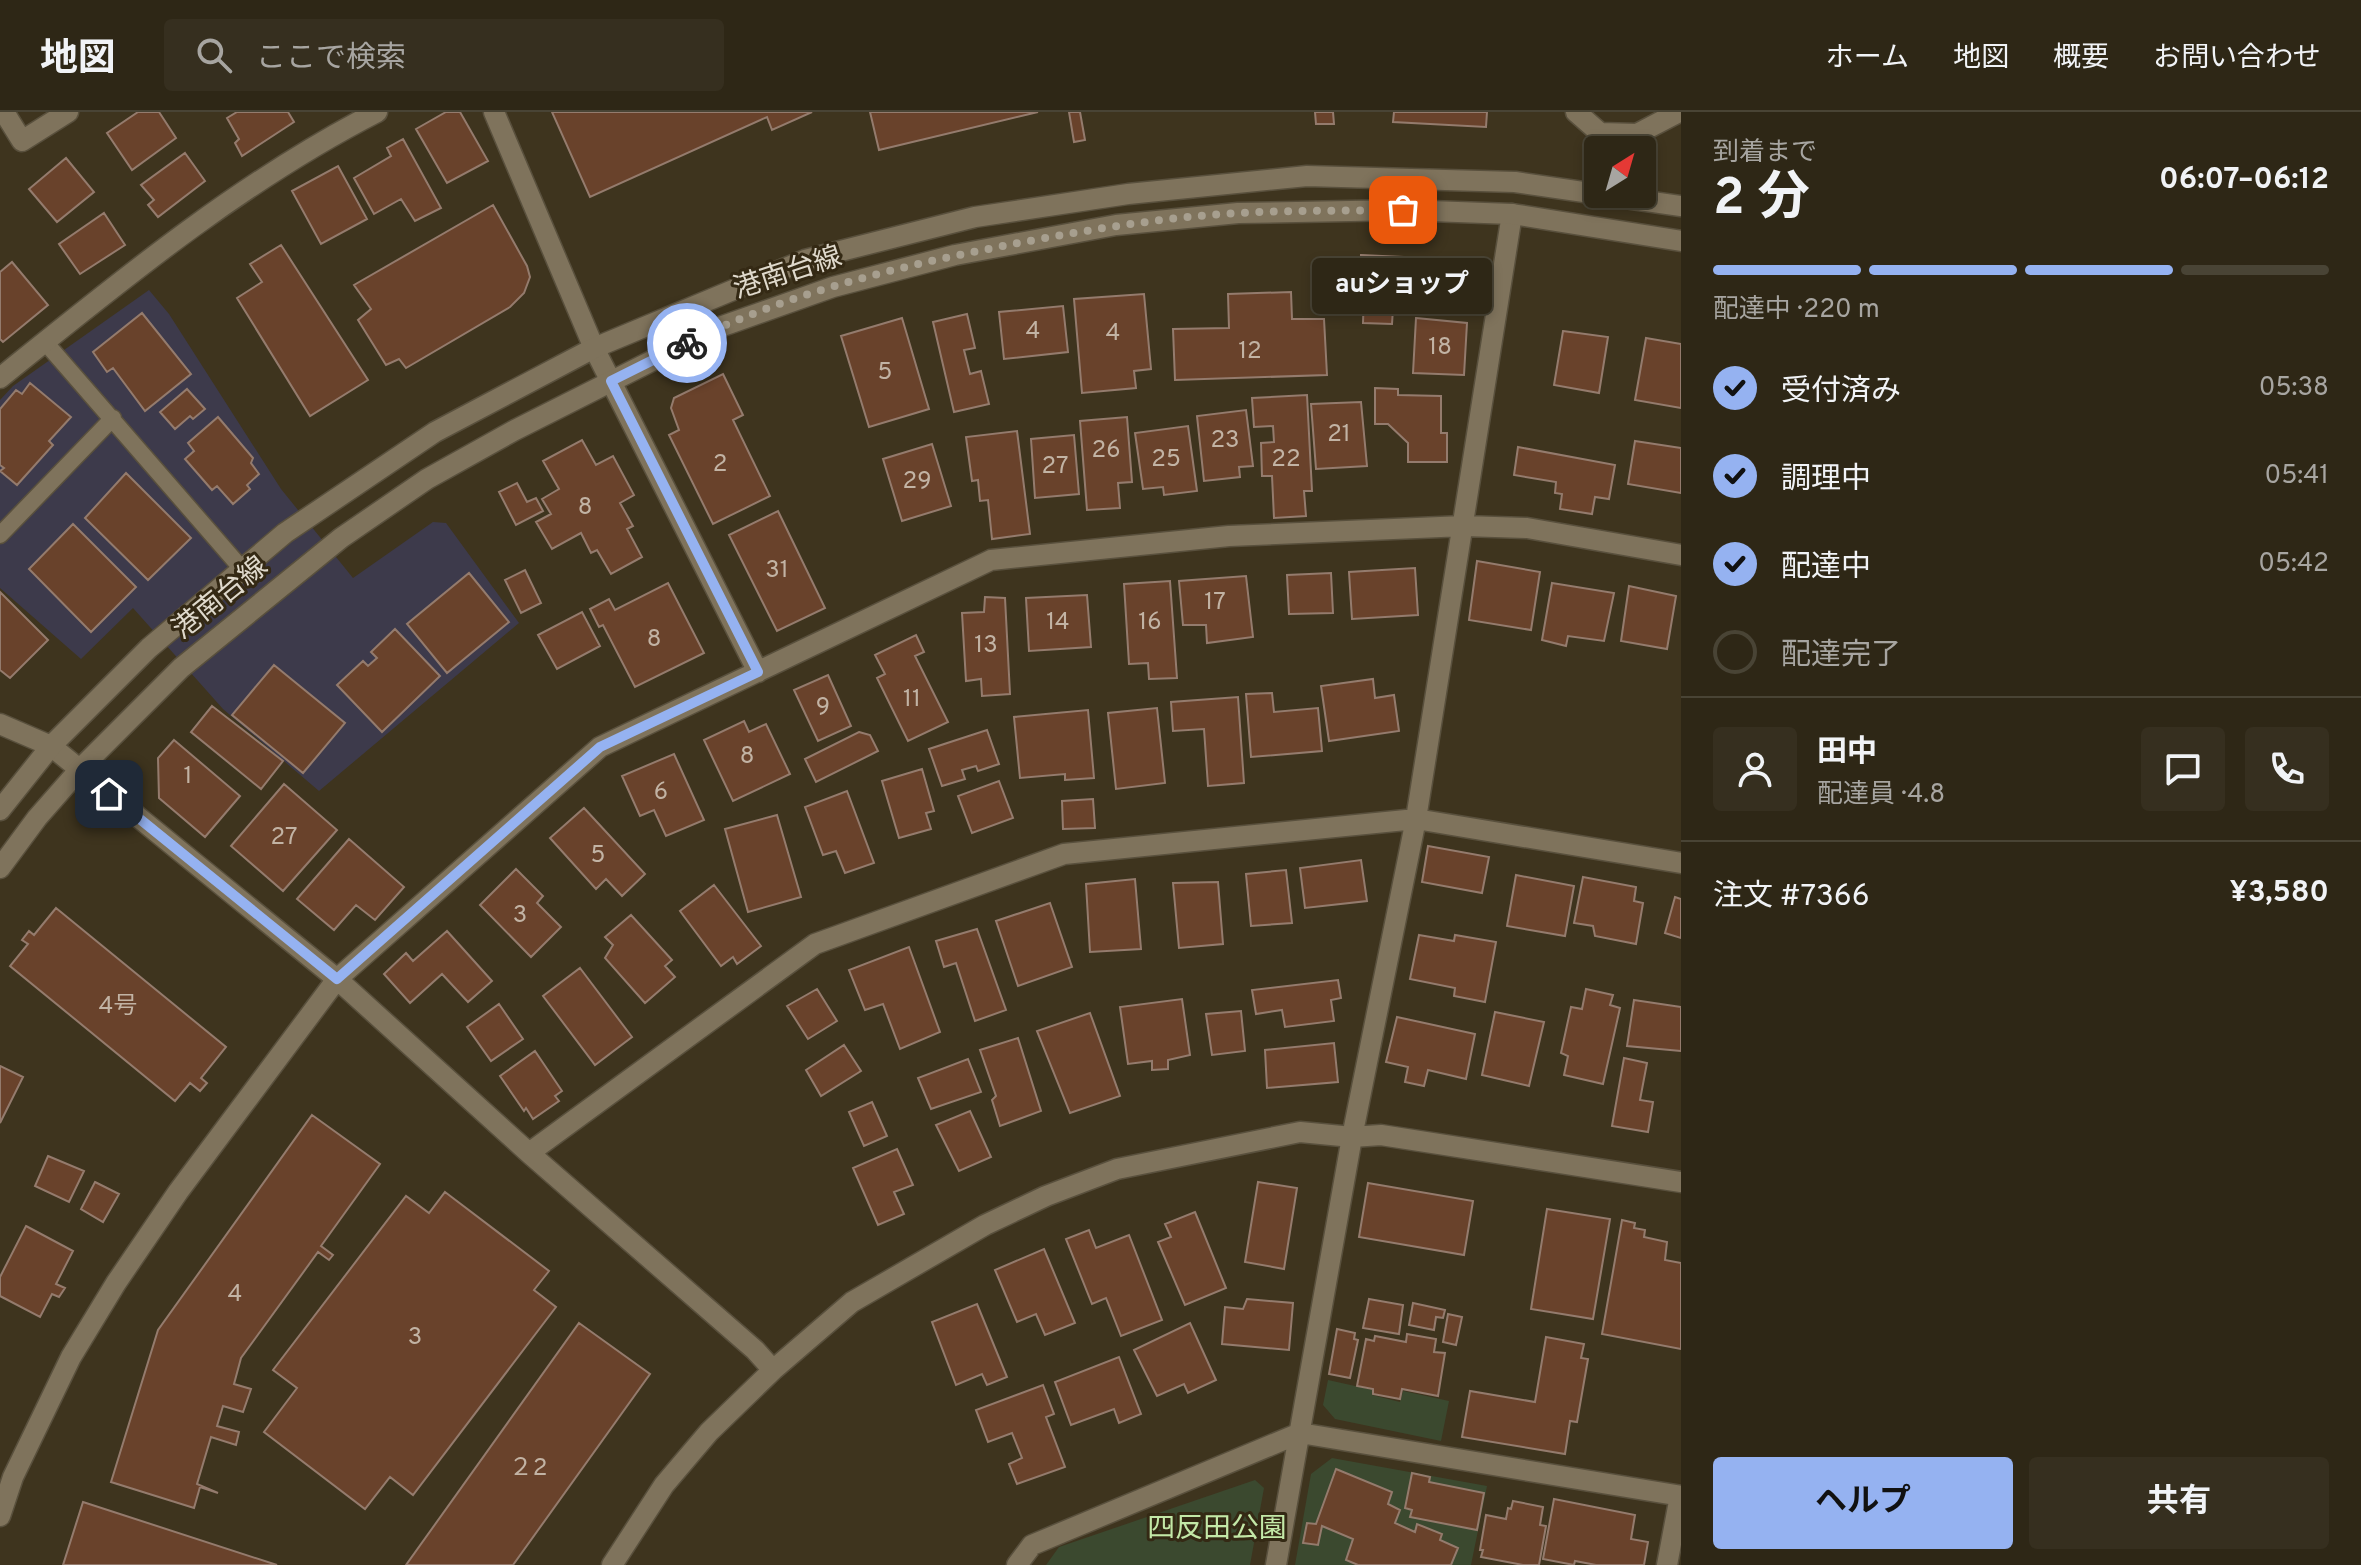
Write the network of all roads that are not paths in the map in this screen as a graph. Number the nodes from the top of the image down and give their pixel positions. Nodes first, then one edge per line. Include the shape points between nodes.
1 (4, 112) edge
2 (68, 112) edge
3 (377, 112) edge
4 (494, 112) edge
5 (1576, 112) edge
6 (1679, 112) edge
7 (341, 119) edge
8 (1681, 206) edge
9 (1512, 214) junction
10 (1681, 241) edge
11 (45, 342) junction
12 (594, 348) junction
13 (0, 378) edge
14 (611, 381) junction
15 (113, 418) junction
16 (1464, 526) junction
17 (0, 535) edge
18 (1681, 555) edge
19 (242, 569) junction
20 (758, 672) junction
21 (0, 724) edge
22 (51, 746) junction
23 (80, 769) junction
24 (0, 810) edge
25 (1416, 819) junction
26 (1681, 863) edge
27 (0, 868) edge
28 (337, 979) junction
29 (1352, 1137) junction
30 (529, 1153) junction
31 (1681, 1182) edge
32 (773, 1370) junction
33 (1300, 1433) junction
34 (1680, 1496) edge
35 (0, 1516) edge
36 (612, 1565) edge
37 (1017, 1565) edge
38 (1276, 1565) edge
39 (1667, 1565) edge

1 - 2 street via 22,141
3 - 7 street
4 - 12 street
5 - 6 street via 1600,133 1637,134
7 - 11 street
8 - 12 street via 1515,182 1307,176 1128,194 975,217 805,260
9 - 10 street, 港南台線
9 - 14 street, 港南台線 via 1238,213 1116,225 955,255 833,287 717,328
9 - 16 street
11 - 13 street
11 - 15 lane
12 - 14 street
12 - 19 street via 435,432 285,533
14 - 20 street
14 - 23 street, 港南台線 via 427,479 341,538 181,668
15 - 17 lane
15 - 19 lane
16 - 18 street via 1527,528
16 - 20 street via 1229,536 991,560
16 - 25 street
19 - 22 street via 149,648
20 - 28 street via 600,747
21 - 22 street
22 - 23 street
22 - 24 street
23 - 27 street, 港南台線
23 - 28 street
25 - 26 street
25 - 29 street
25 - 30 street via 1064,854 815,944
28 - 30 street
28 - 35 street via 116,1283 71,1357 13,1477
29 - 31 street via 1381,1135
29 - 32 street via 1300,1132 1117,1169 1046,1196 852,1302
29 - 33 street
30 - 32 street
32 - 36 street via 664,1485
33 - 34 street
33 - 37 street via 1032,1545
33 - 38 street
34 - 39 street

